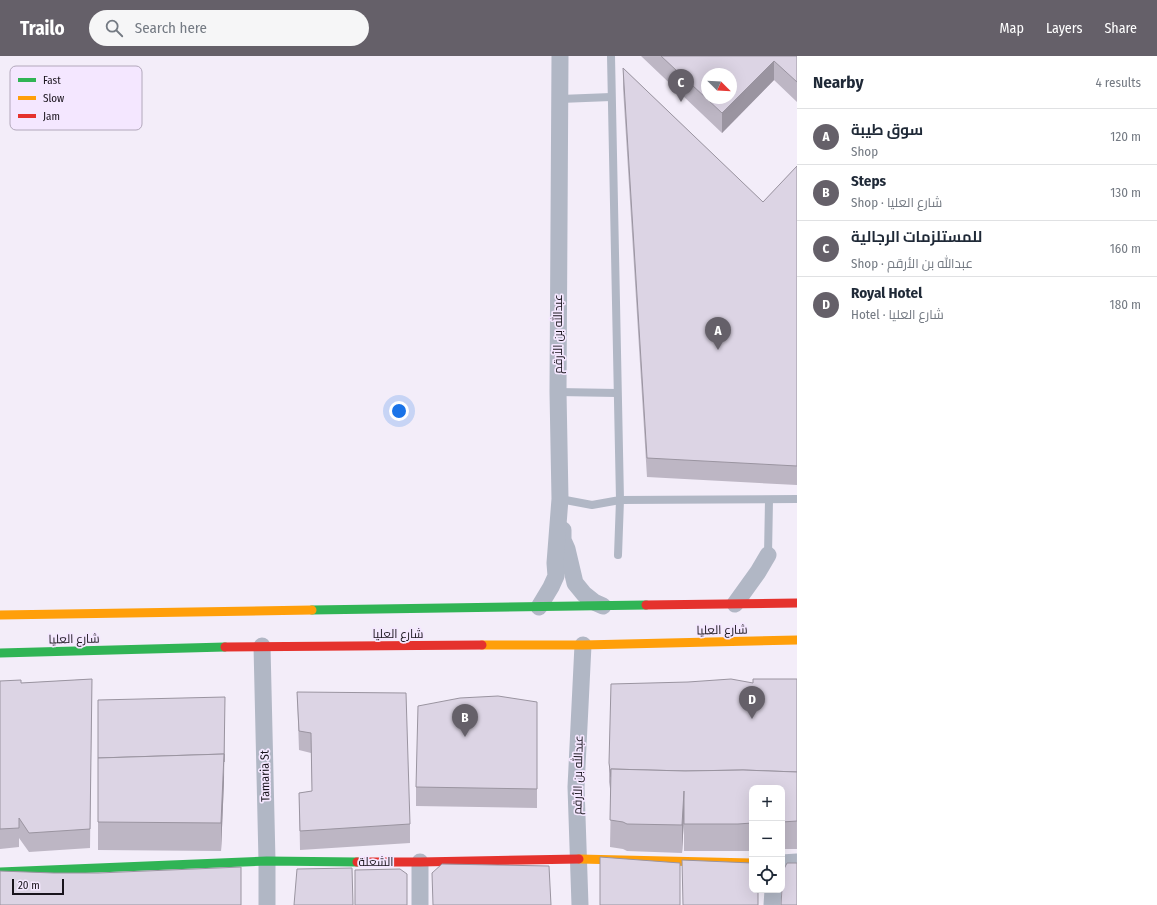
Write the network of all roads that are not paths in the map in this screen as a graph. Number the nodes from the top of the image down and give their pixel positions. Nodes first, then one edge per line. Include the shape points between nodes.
1 (560, 56) edge
2 (611, 56) edge
3 (611, 97) junction
4 (560, 99) junction
5 (558, 392) junction
6 (617, 393) junction
7 (560, 499) junction
8 (797, 499) edge
9 (620, 500) junction
10 (768, 500) junction
11 (618, 555) dead end
12 (768, 555) joint
13 (797, 603) edge
14 (735, 604) junction
15 (603, 606) junction
16 (539, 607) junction
17 (0, 615) edge
18 (797, 640) edge
19 (583, 645) junction
20 (262, 646) junction
21 (0, 653) edge
22 (579, 859) junction
23 (268, 861) junction
24 (420, 862) junction
25 (797, 862) edge
26 (749, 863) edge
27 (785, 863) edge
28 (0, 872) edge
29 (772, 893) edge
30 (267, 905) edge
31 (420, 905) edge
32 (580, 905) edge
33 (772, 905) edge

1 - 4 street, عبدالله بن الأرقم
2 - 3 lane
3 - 4 lane
3 - 6 lane
4 - 5 street, عبدالله بن الأرقم
5 - 6 lane
5 - 7 street, عبدالله بن الأرقم
6 - 9 lane
7 - 9 lane via 592,505
7 - 15 street via 563,540 575,583 584,594
7 - 16 street, عبدالله بن الأرقم via 556,576
8 - 10 lane
9 - 10 lane
9 - 11 lane
10 - 12 lane
12 - 14 street
13 - 14 main road, شارع العليا
14 - 15 main road, شارع العليا
15 - 16 main road, شارع العليا
16 - 17 main road, شارع العليا
18 - 19 main road, شارع العليا
19 - 20 main road, شارع العليا
19 - 22 street, عبدالله بن الأرقم via 576,787
20 - 21 main road, شارع العليا
20 - 23 street, Tamaria St
22 - 24 main road, الشعلة
22 - 26 main road, الشعلة
22 - 32 street, عبدالله بن الأرقم
23 - 24 main road, الشعلة
23 - 28 main road, الشعلة
23 - 30 street, Tamaria St
24 - 31 street
25 - 27 street
29 - 33 street

